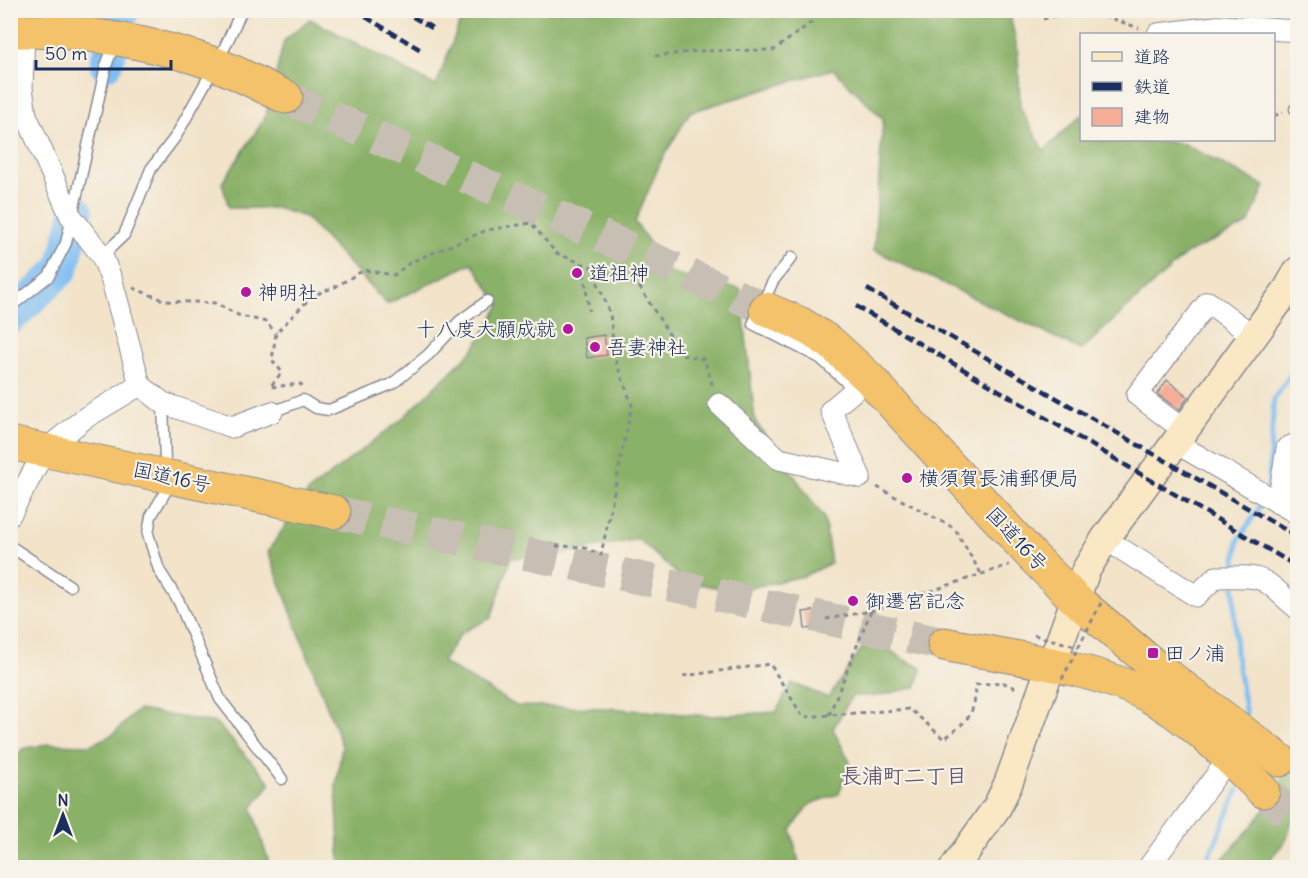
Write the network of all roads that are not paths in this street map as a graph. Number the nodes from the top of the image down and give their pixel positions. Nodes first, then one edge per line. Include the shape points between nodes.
1 (242, 10) edge
2 (25, 27) edge
3 (1298, 30) edge
4 (1152, 33) edge
5 (117, 38) junction
6 (215, 64) junction
7 (286, 97) tunnel mouth
8 (70, 215) junction
9 (102, 256) junction
10 (792, 257) dead end
11 (1298, 271) edge
12 (487, 301) dead end
13 (10, 307) edge
14 (766, 309) tunnel mouth
15 (1252, 335) junction
16 (862, 384) junction
17 (140, 385) junction
18 (164, 403) junction
19 (719, 404) road end
20 (272, 412) joint
21 (1180, 437) junction
22 (10, 443) edge
23 (1298, 443) edge
24 (45, 450) junction
25 (168, 476) junction
26 (1278, 503) junction
27 (334, 512) tunnel mouth
28 (1298, 514) edge
29 (10, 515) edge
30 (1105, 539) junction
31 (10, 546) edge
32 (70, 586) dead end
33 (1088, 600) junction
34 (1298, 609) edge
35 (944, 644) tunnel mouth
36 (1056, 673) junction
37 (1180, 716) junction
38 (1229, 758) junction
39 (1280, 760) tunnel mouth
40 (282, 779) dead end
41 (1263, 791) tunnel mouth
42 (954, 867) edge
43 (1148, 867) edge

1 - 6 lane
2 - 5 highway
2 - 8 street via 22,88 26,115
3 - 4 street via 1223,26
5 - 6 highway
5 - 8 lane via 106,66
6 - 7 highway
6 - 9 lane via 176,136 151,170 124,235
8 - 9 street
8 - 13 lane via 66,243 49,276
9 - 17 street
10 - 16 lane via 773,281 753,324
11 - 15 street
12 - 20 lane via 459,321 428,355 392,384 329,410 303,400
14 - 16 highway, 国道16号 via 831,343
15 - 21 street
15 - 21 street via 1208,303 1137,395
16 - 19 street via 831,410 860,477 779,459
16 - 33 highway, 国道16号 via 1033,557
17 - 18 street
17 - 24 street via 85,418
18 - 20 street via 232,427
18 - 25 lane
21 - 26 street
21 - 30 street
22 - 24 highway, 国道16号
23 - 26 street via 1287,448
24 - 25 highway, 国道16号
24 - 29 street
25 - 27 highway, 国道16号
25 - 40 lane via 166,491 151,516 148,534 159,570 179,602 220,699
26 - 28 street
30 - 33 street via 1086,570
30 - 34 street via 1196,596 1216,577 1257,576 1272,584
31 - 32 lane
33 - 36 street
33 - 37 highway via 1072,616 1079,631
33 - 39 highway, 国道16号 via 1156,667
35 - 36 highway
36 - 37 highway via 1116,682 1147,695
36 - 42 street via 1038,698 997,807
37 - 38 highway
38 - 41 highway
38 - 43 street

